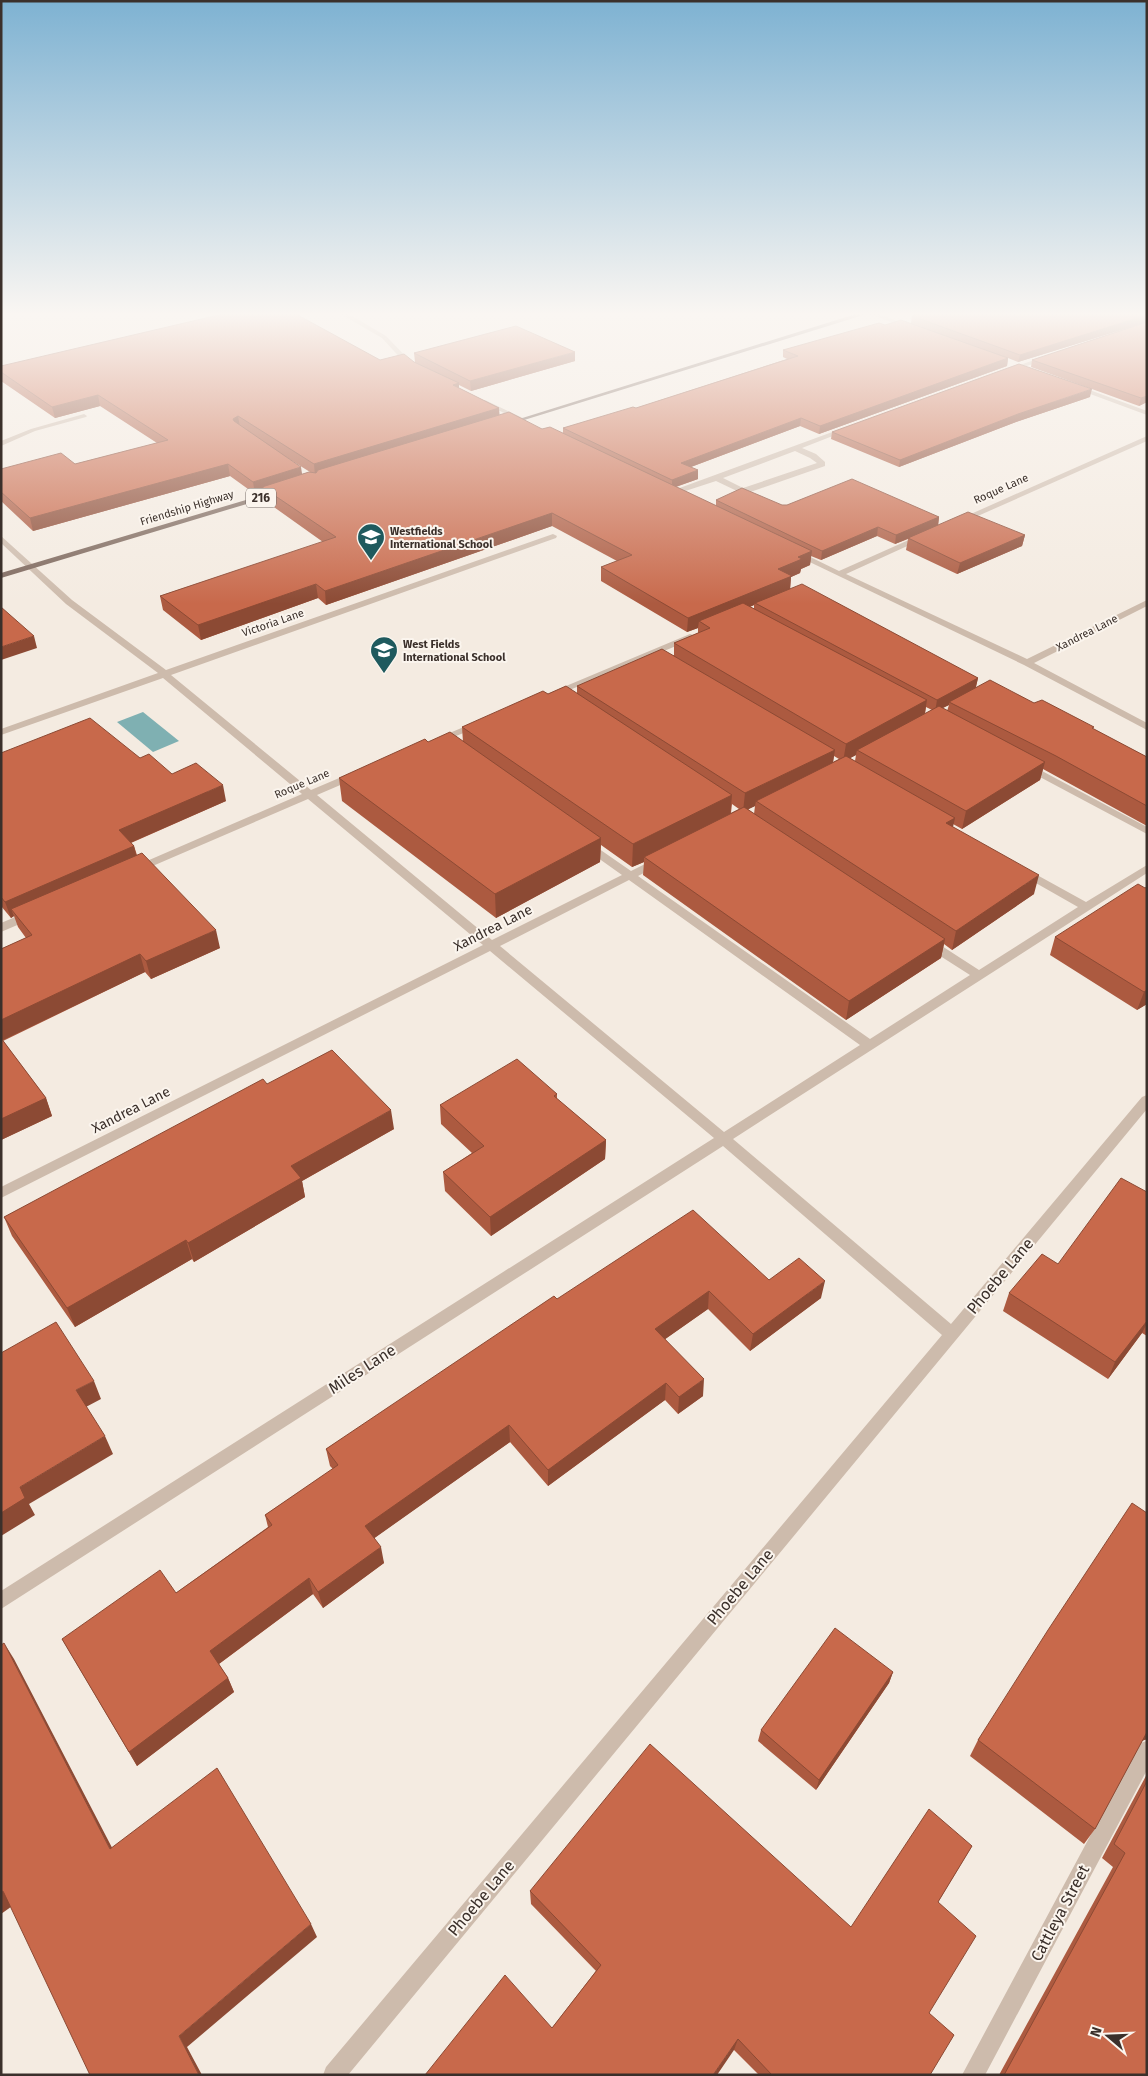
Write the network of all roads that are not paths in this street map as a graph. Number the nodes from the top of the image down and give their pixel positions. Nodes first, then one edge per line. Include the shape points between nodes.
1 (501, 410) edge
2 (551, 410) edge
3 (84, 416) edge
4 (521, 419) junction
5 (530, 424) edge
6 (858, 424) edge
7 (493, 428) edge
8 (1147, 438) edge
9 (1, 444) edge
10 (795, 448) junction
11 (716, 478) junction
12 (661, 488) edge
13 (287, 490) edge
14 (742, 492) junction
15 (724, 501) edge
16 (947, 526) edge
17 (929, 534) edge
18 (553, 536) edge
19 (1, 538) edge
20 (785, 548) edge
21 (30, 567) junction
22 (838, 574) junction
23 (1, 576) edge
24 (1147, 603) edge
25 (696, 634) edge
26 (1027, 663) junction
27 (163, 674) junction
28 (552, 696) edge
29 (492, 718) edge
30 (1147, 727) edge
31 (1, 732) edge
32 (440, 743) edge
33 (1020, 762) edge
34 (370, 769) edge
35 (308, 794) junction
36 (1147, 830) edge
37 (582, 842) edge
38 (672, 854) edge
39 (1016, 867) edge
40 (1147, 868) edge
41 (128, 873) edge
42 (629, 876) junction
43 (1085, 906) junction
44 (46, 908) edge
45 (1, 928) edge
46 (920, 938) edge
47 (491, 946) junction
48 (978, 975) junction
49 (868, 1045) junction
50 (1147, 1100) edge
51 (723, 1138) junction
52 (1, 1192) edge
53 (952, 1334) junction
54 (1, 1601) edge
55 (1147, 1750) edge
56 (334, 2075) edge
57 (973, 2075) edge

1 - 4 street
2 - 4 main road
3 - 9 street via 33,430
4 - 5 street
4 - 7 main road
6 - 10 street
8 - 16 street, Roque Lane
10 - 11 street
10 - 14 street via 822,464
11 - 12 street via 674,495
11 - 14 street
13 - 21 main road, Friendship Highway / 216
14 - 15 street
17 - 22 street
18 - 27 street, Victoria Lane
19 - 21 street
20 - 22 street
21 - 23 main road, Friendship Highway / 216
21 - 27 street via 69,602
22 - 26 street
24 - 26 street, Xandrea Lane
25 - 28 street via 655,656
26 - 30 street
27 - 31 street, Victoria Lane
27 - 35 street
29 - 32 street
33 - 36 street
34 - 35 street, Roque Lane
35 - 41 street, Roque Lane
35 - 47 street
37 - 42 street
38 - 42 street, Xandrea Lane
39 - 43 street
40 - 43 street, Miles Lane
42 - 47 street, Xandrea Lane
42 - 49 street
43 - 48 street, Miles Lane
44 - 45 street
46 - 48 street
47 - 51 street
47 - 52 street, Xandrea Lane
48 - 49 street, Miles Lane
49 - 51 street, Miles Lane
50 - 53 street, Phoebe Lane
51 - 53 street
51 - 54 street, Miles Lane
53 - 56 street, Phoebe Lane
55 - 57 street, Cattleya Street

